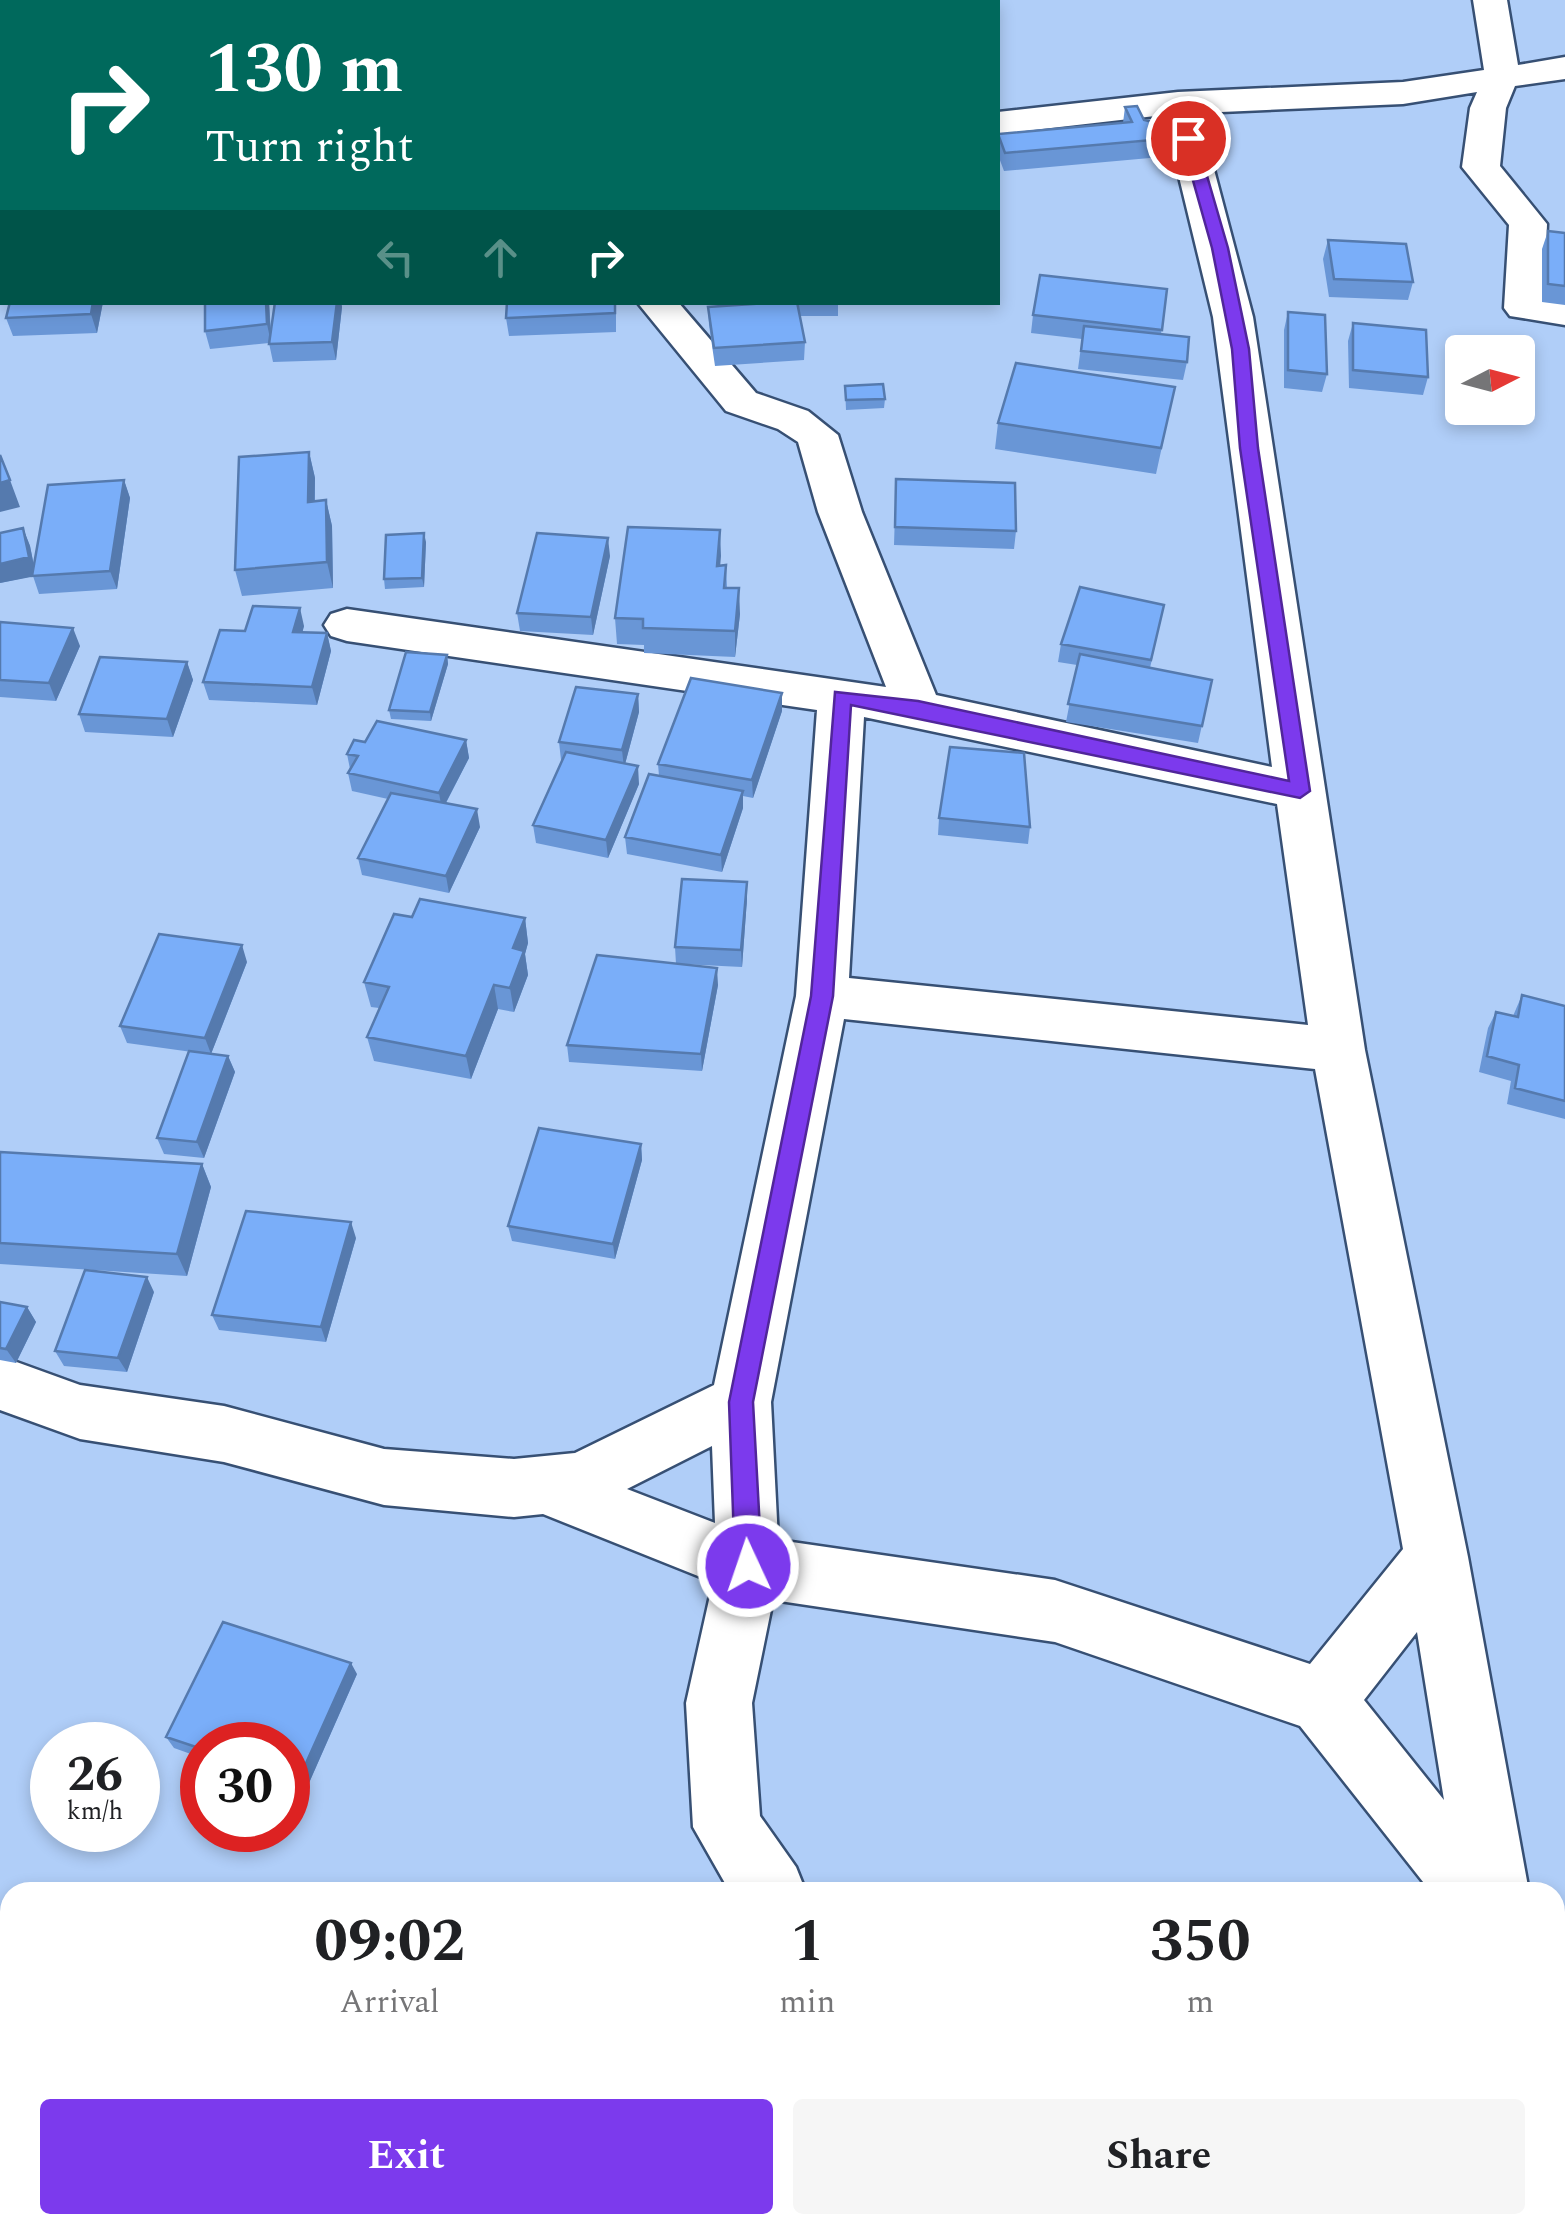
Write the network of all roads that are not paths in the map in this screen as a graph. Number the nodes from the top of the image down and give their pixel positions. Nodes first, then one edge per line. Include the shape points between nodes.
1 (1490, 0) edge
2 (1565, 68) edge
3 (1502, 75) junction
4 (1178, 104) junction
5 (1000, 123) edge
6 (659, 305) edge
7 (1565, 313) edge
8 (346, 625) dead end
9 (842, 696) junction
10 (918, 708) junction
11 (1300, 791) junction
12 (822, 996) junction
13 (1338, 1050) junction
14 (0, 1383) edge
15 (741, 1402) junction
16 (544, 1485) junction
17 (1436, 1557) junction
18 (748, 1566) junction
19 (1322, 1700) junction
20 (765, 1882) edge
21 (1466, 1882) edge
22 (1492, 1882) edge

1 - 3 street
2 - 3 street
3 - 4 street via 1403,93
3 - 7 street via 1488,108 1481,167 1528,224 1524,308
4 - 5 street
4 - 11 street via 1241,349 1249,448
6 - 10 street via 741,402 817,435 840,512
8 - 9 street
9 - 10 street
9 - 12 street
10 - 11 street
11 - 13 street
12 - 13 street
12 - 15 street
13 - 17 street
14 - 16 street via 80,1412 224,1434 384,1476
15 - 16 street via 581,1482
15 - 18 street
16 - 18 street
17 - 19 street
17 - 22 street
18 - 19 street via 1054,1611
18 - 20 street via 719,1703 728,1827
19 - 21 street

